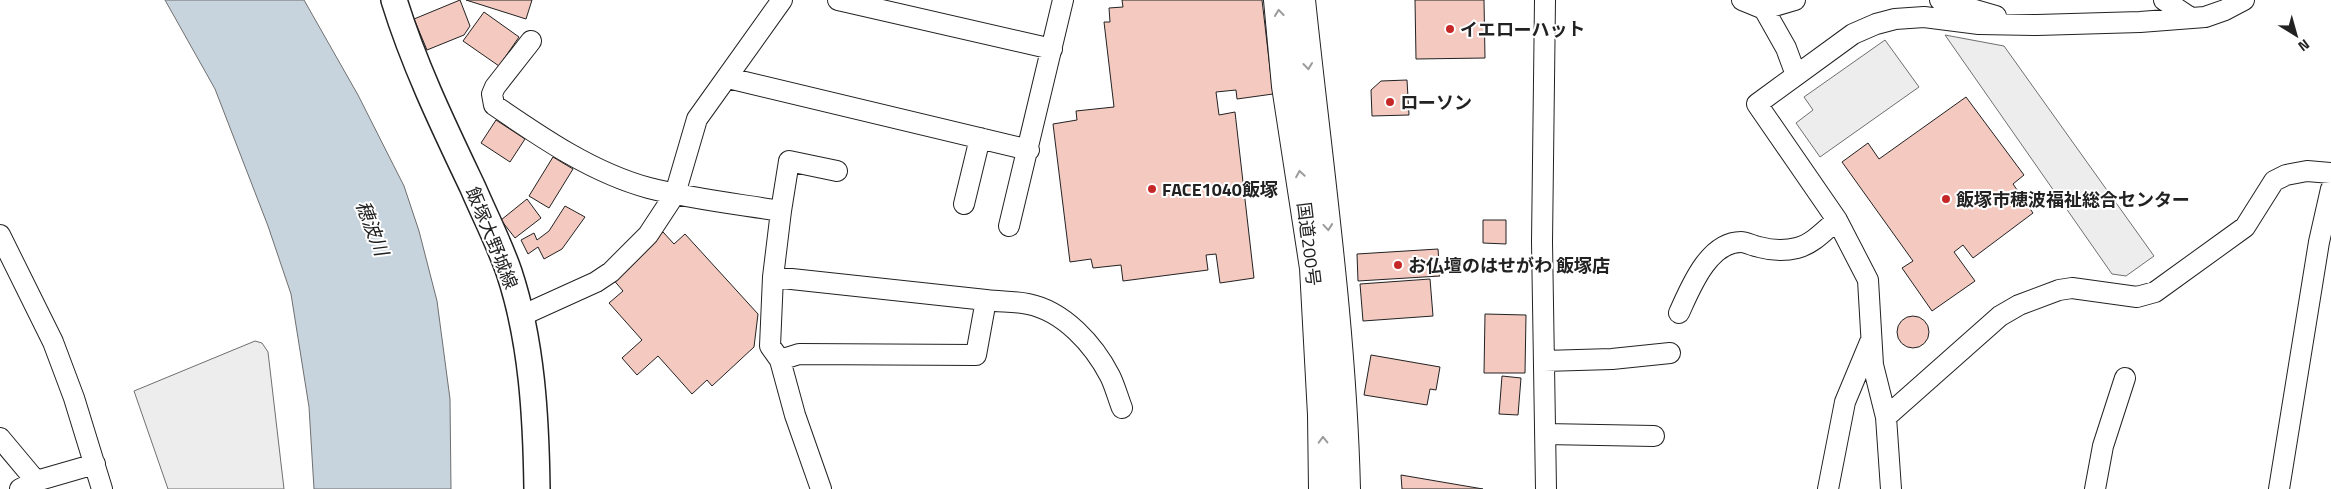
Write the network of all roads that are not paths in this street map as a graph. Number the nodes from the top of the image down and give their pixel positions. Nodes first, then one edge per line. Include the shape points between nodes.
1 (394, 0) edge
2 (782, 0) edge
3 (838, 0) edge
4 (1063, 0) edge
5 (1278, 0) edge
6 (1301, 0) edge
7 (1545, 0) edge
8 (1742, 0) edge
9 (1795, 0) edge
10 (1940, 0) edge
11 (2164, 0) edge
12 (2244, 0) edge
13 (1764, 9) junction
14 (2191, 18) junction
15 (2037, 25) junction
16 (531, 41) dead end
17 (1052, 50) junction
18 (1796, 75) junction
19 (728, 78) junction
20 (980, 138) junction
21 (1029, 150) junction
22 (837, 171) dead end
23 (2331, 173) edge
24 (2331, 188) edge
25 (675, 194) junction
26 (964, 204) dead end
27 (781, 211) junction
28 (1837, 220) junction
29 (1009, 226) dead end
30 (0, 235) edge
31 (2325, 243) edge
32 (773, 277) junction
33 (986, 300) junction
34 (1679, 313) dead end
35 (521, 316) junction
36 (1871, 340) junction
37 (1670, 353) dead end
38 (780, 360) junction
39 (1544, 362) junction
40 (2125, 378) dead end
41 (1122, 408) dead end
42 (1886, 417) junction
43 (1546, 434) junction
44 (1654, 436) dead end
45 (0, 438) edge
46 (95, 464) junction
47 (28, 485) edge
48 (102, 489) edge
49 (537, 489) edge
50 (821, 489) edge
51 (1323, 489) edge
52 (1346, 489) edge
53 (1546, 489) edge
54 (1828, 489) edge
55 (1891, 489) edge
56 (2094, 489) edge
57 (2279, 489) edge

1 - 35 main road, 飯塚大野城線 via 422,78 497,242
2 - 19 street
3 - 17 street
4 - 17 street
51 -> 5 highway, 国道200号 via 1314,268 1286,86
6 -> 52 highway, 国道200号 via 1327,222 1344,420
7 - 39 street
8 - 13 street
9 - 13 street
10 - 15 street
11 - 14 street
12 - 14 street via 2218,13
13 - 18 street via 1786,48
14 - 15 street
15 - 18 street via 1970,24 1924,17 1895,19 1853,34
16 - 25 street via 494,87 494,105 544,140 606,172
17 - 21 street
18 - 28 street via 1757,104
19 - 20 street
19 - 25 street via 697,119
20 - 21 street
20 - 26 street
21 - 29 street
22 - 27 street via 789,160
23 - 42 street via 2307,171 2274,181 2245,227 2155,292 2137,297 2072,288 2019,305 2000,316
24 - 31 street
25 - 27 street
25 - 35 street via 648,235 611,272
27 - 32 street
28 - 34 street via 1813,241 1798,248 1780,250 1741,242 1727,245 1701,269
28 - 36 street via 1868,280
30 - 46 street via 53,342
31 - 57 street
32 - 33 street
32 - 38 street via 770,346
33 - 38 street via 976,355 799,354
33 - 41 street via 1029,304 1051,312 1067,323 1083,338 1106,370
35 - 49 main road, 飯塚大野城線 via 536,428
36 - 42 street via 1873,365
36 - 54 street via 1845,402
37 - 39 street
38 - 50 street
39 - 43 street
40 - 56 street via 2103,446
42 - 55 street
43 - 44 street
43 - 53 street
45 - 47 street
46 - 47 street
46 - 48 street

